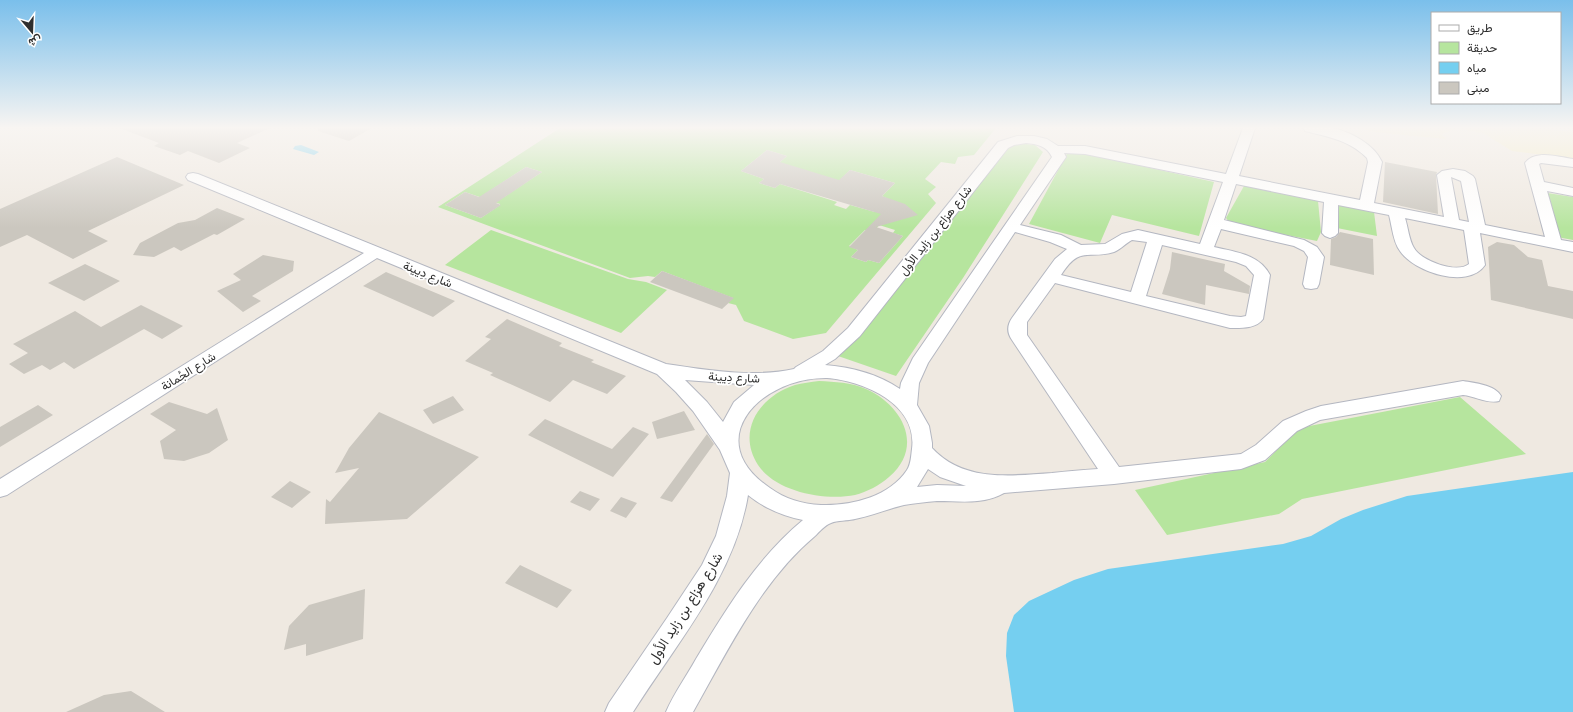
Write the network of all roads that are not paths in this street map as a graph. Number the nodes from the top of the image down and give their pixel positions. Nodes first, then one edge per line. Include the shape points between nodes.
1 (990, 161) edge
2 (1056, 161) edge
3 (1142, 161) edge
4 (1237, 161) edge
5 (1375, 161) edge
6 (1533, 161) edge
7 (1560, 161) edge
8 (1573, 163) edge
9 (193, 177) dead end
10 (1231, 179) junction
11 (1538, 185) junction
12 (1573, 192) edge
13 (1331, 199) junction
14 (1366, 206) junction
15 (1396, 212) junction
16 (1216, 223) junction
17 (1452, 223) junction
18 (1475, 227) junction
19 (1008, 232) junction
20 (1330, 233) dead end
21 (1156, 238) junction
22 (1554, 243) junction
23 (1573, 247) edge
24 (1206, 250) junction
25 (376, 252) junction
26 (1073, 253) junction
27 (1051, 277) junction
28 (1311, 284) dead end
29 (1137, 298) junction
30 (663, 370) junction
31 (788, 377) junction
32 (1492, 396) dead end
33 (908, 406) junction
34 (730, 448) junction
35 (923, 452) junction
36 (740, 473) junction
37 (1114, 476) junction
38 (957, 485) junction
39 (0, 490) edge
40 (885, 501) junction
41 (826, 514) junction
42 (618, 712) edge
43 (679, 712) edge

1 - 31 street, شارع هزاع بن زايد الأول via 854,332 829,355
2 - 19 street
3 - 10 street
4 - 10 street
5 - 14 street
6 - 11 street
7 - 8 street
9 - 25 street, شارع دِيينة
10 - 13 street
10 - 16 street
11 - 12 street
11 - 22 street
13 - 14 street
13 - 20 street
14 - 15 street
15 - 17 street
15 - 18 street via 1409,253 1421,262 1448,271 1464,272 1477,265
16 - 24 street
16 - 28 street via 1309,248 1316,254
17 - 18 street
17 - 18 street via 1444,175 1450,172 1468,179
18 - 22 street
19 - 26 street
19 - 33 street via 919,362 910,383
21 - 24 street
21 - 26 street via 1132,235 1123,238 1114,246
21 - 29 street
22 - 23 street
24 - 29 street via 1241,258 1252,263 1262,274 1256,316 1252,321 1230,322
25 - 30 street, شارع دِيينة
25 - 39 street, شارع الجُمانة
26 - 27 street
27 - 29 street
27 - 37 street via 1018,322 1018,336
30 - 31 street, شارع دِيينة via 719,377
30 - 34 street, شارع دِيينة via 698,403
31 - 33 street via 825,372 849,374 882,386
31 - 34 street via 765,386 741,407 730,434
32 - 37 street via 1463,388 1321,413 1288,427 1261,453 1247,460
33 - 35 street via 917,420
34 - 36 street via 733,461
35 - 38 street
35 - 40 street via 919,466 911,479 900,491
36 - 41 street via 766,498 804,512
36 - 42 street, شارع هزاع بن زايد الأول via 735,514 722,552 703,585
37 - 38 street via 1000,485 978,495
38 - 40 street
40 - 41 street via 854,512
41 - 43 street via 787,548 757,584

